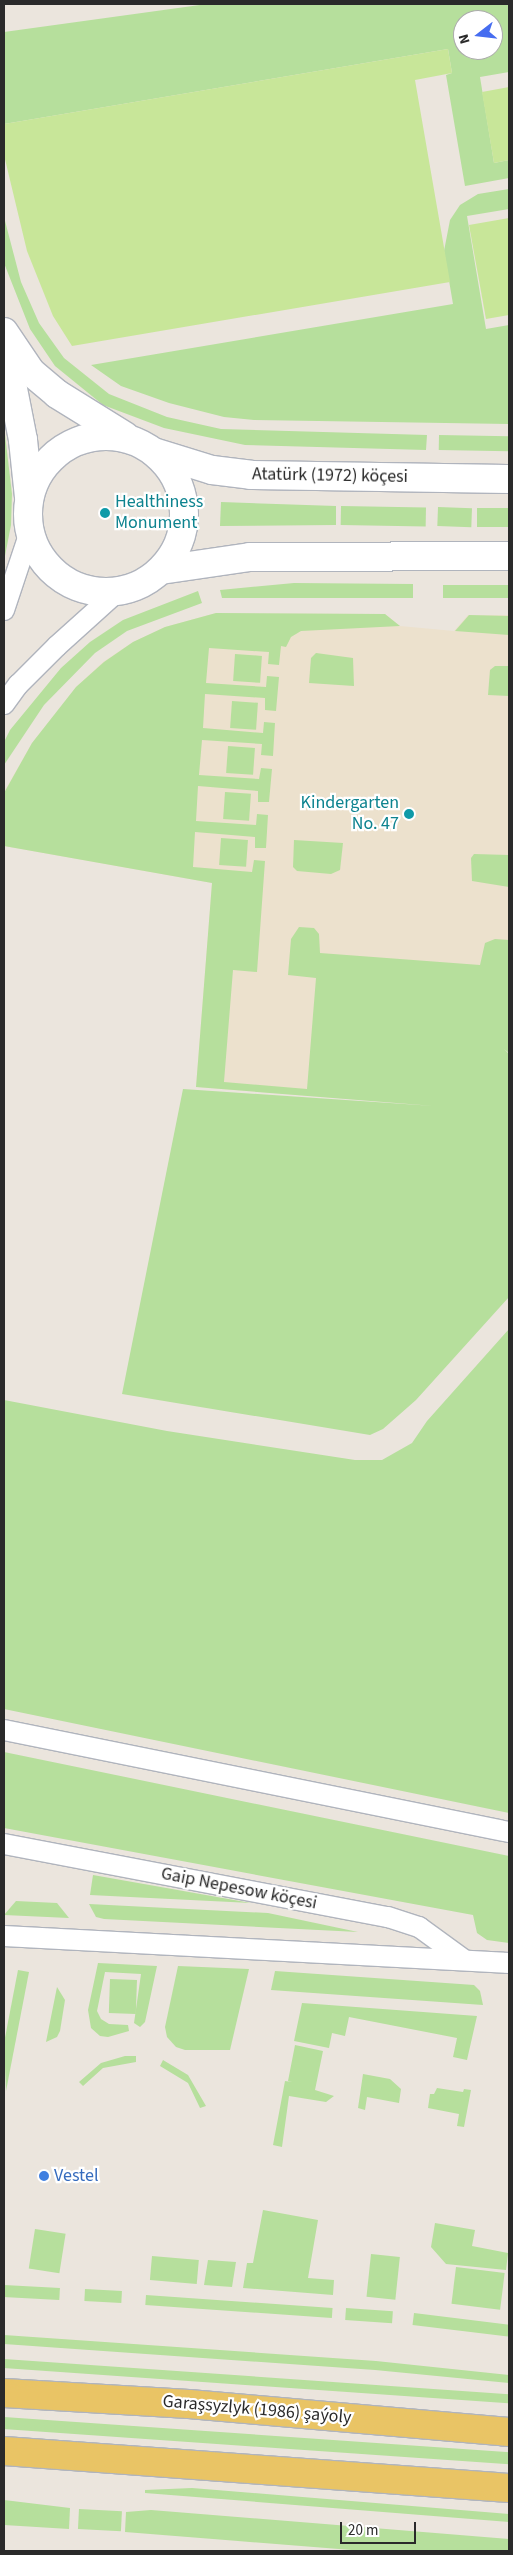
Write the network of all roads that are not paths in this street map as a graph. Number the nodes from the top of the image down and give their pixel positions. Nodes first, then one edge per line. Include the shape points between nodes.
1 (4, 332) edge
2 (4, 343) edge
3 (130, 439) junction
4 (154, 452) junction
5 (509, 479) edge
6 (29, 497) junction
7 (30, 532) junction
8 (509, 556) edge
9 (161, 570) junction
10 (118, 592) junction
11 (4, 610) edge
12 (4, 704) edge
13 (4, 1730) edge
14 (509, 1832) edge
15 (4, 1844) edge
16 (4, 1936) edge
17 (463, 1959) junction
18 (509, 1963) edge
19 (4, 2393) edge
20 (509, 2432) edge
21 (4, 2451) edge
22 (509, 2488) edge

1 - 3 main road via 31,372 57,394
2 - 6 main road via 23,440
3 - 4 main road
3 - 6 main road via 102,436 67,445 37,476
4 - 5 main road, Atatürk (1972) köçesi via 212,470 251,475
4 - 9 main road via 169,468 179,488 184,510 182,532 174,552
6 - 7 main road
7 - 10 main road via 36,550 62,579 79,588
7 - 11 street
8 - 9 main road via 250,557
9 - 10 main road via 141,584
10 - 12 street via 57,646
13 - 14 street
15 - 17 street, Gaip Nepesow köçesi via 388,1917 419,1927
16 - 17 street
17 - 18 street
19 - 20 main road, Garaşsyzlyk (1986) şaýoly via 189,2404
21 - 22 main road

